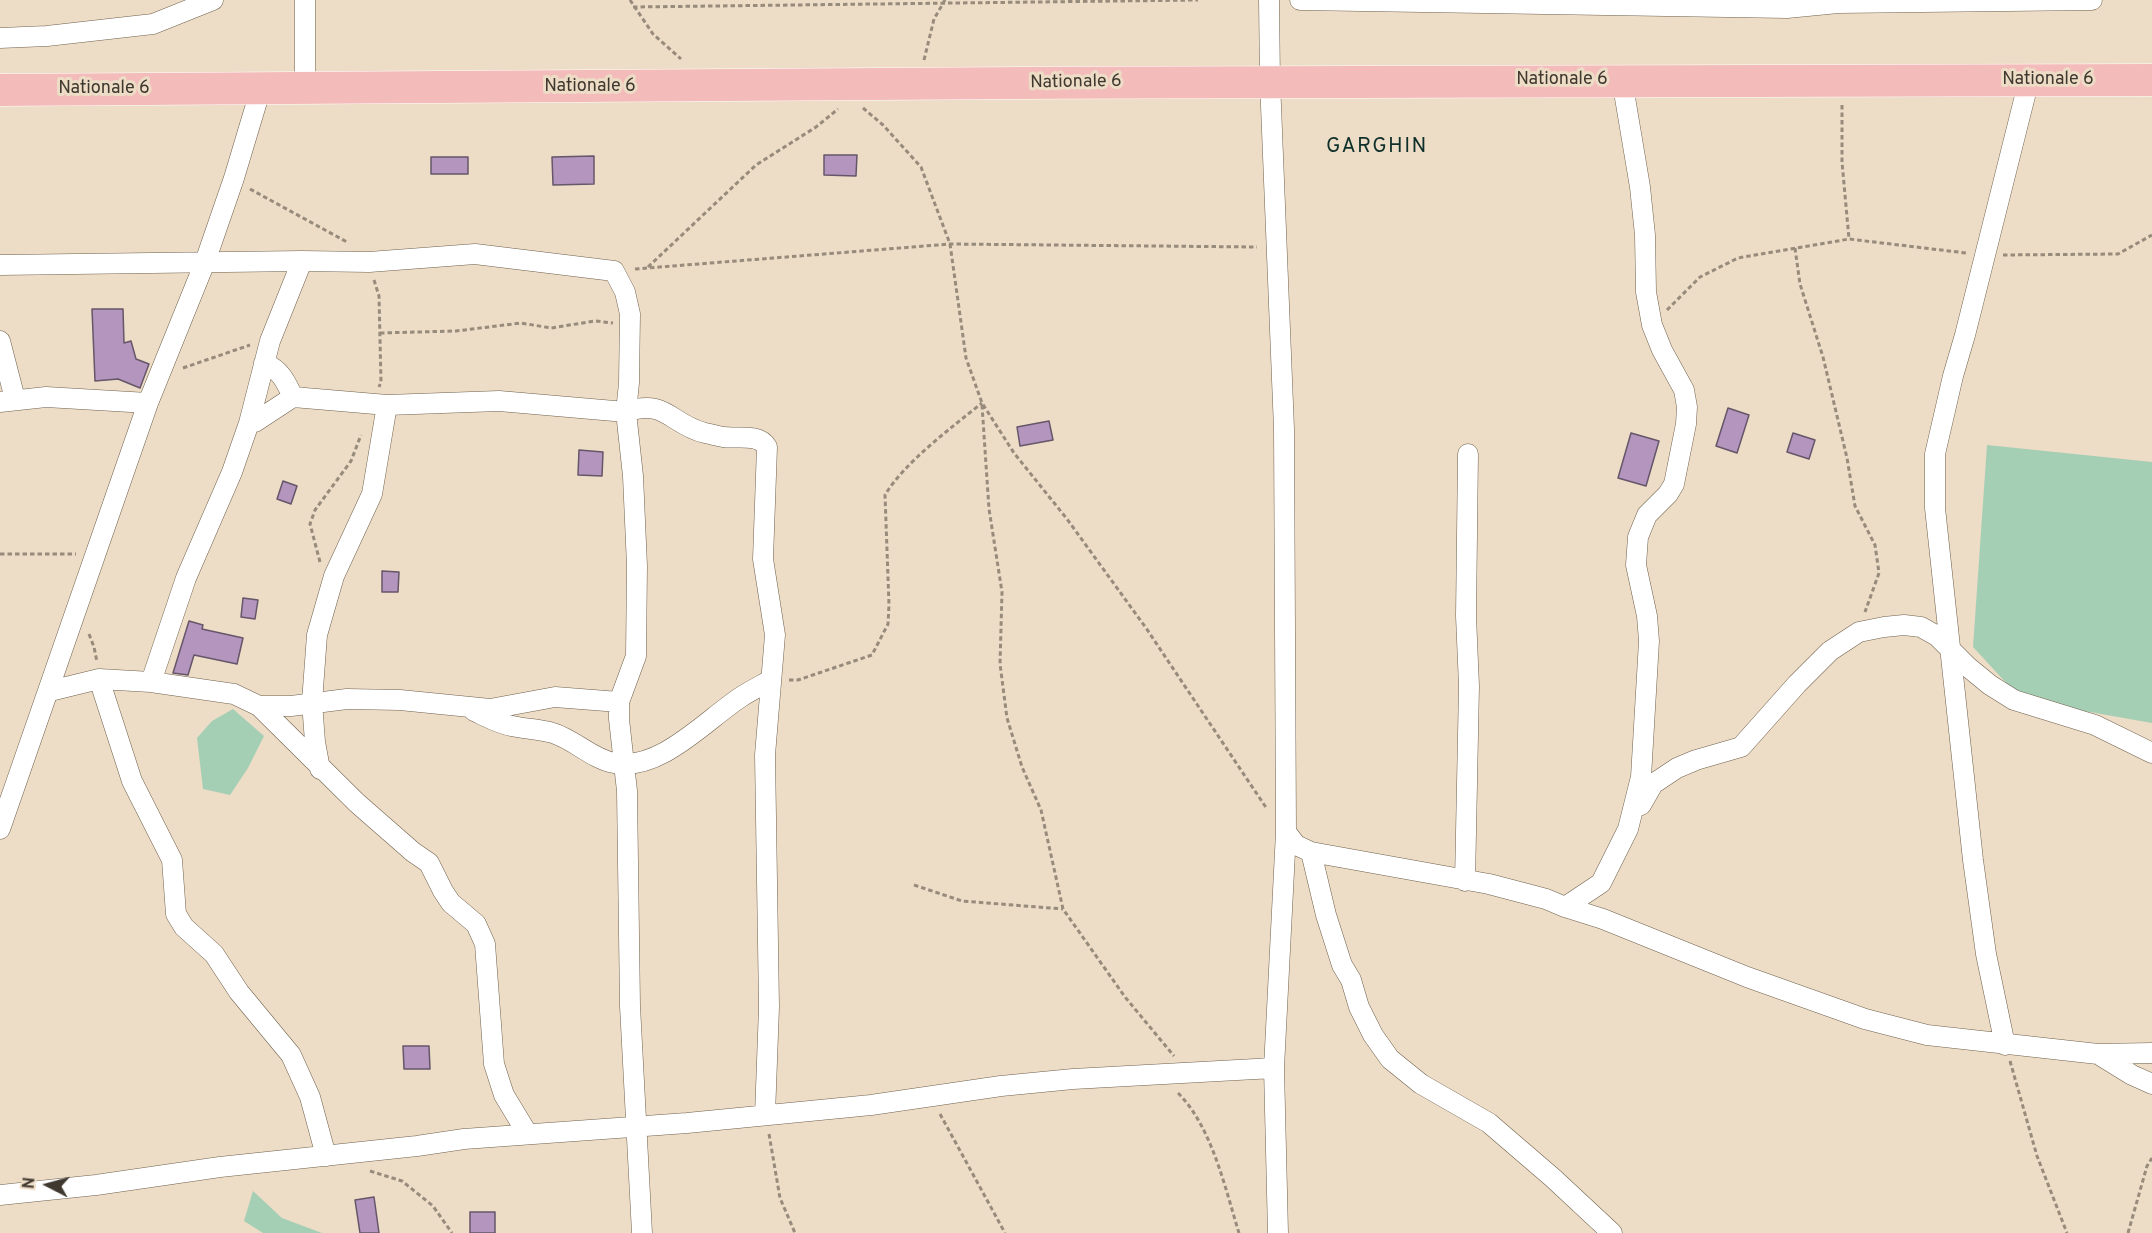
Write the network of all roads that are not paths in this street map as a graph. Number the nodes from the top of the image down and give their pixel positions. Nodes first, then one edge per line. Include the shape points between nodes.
1 (213, 0) edge
2 (305, 0) edge
3 (1269, 0) edge
4 (1300, 0) edge
5 (2092, 0) edge
6 (1873, 1) edge
7 (1578, 2) edge
8 (0, 38) edge
9 (1622, 80) junction
10 (2029, 80) junction
11 (2152, 80) edge
12 (1270, 81) junction
13 (261, 88) junction
14 (305, 88) junction
15 (0, 90) edge
16 (302, 261) junction
17 (205, 262) junction
18 (0, 265) edge
19 (0, 342) edge
20 (264, 363) junction
21 (293, 397) junction
22 (7, 401) edge
23 (148, 403) junction
24 (387, 405) junction
25 (626, 412) junction
26 (249, 423) junction
27 (1468, 454) dead end
28 (1949, 649) junction
29 (99, 679) junction
30 (770, 681) junction
31 (151, 682) junction
32 (50, 691) junction
33 (312, 702) junction
34 (619, 702) junction
35 (259, 706) junction
36 (470, 708) junction
37 (2152, 753) edge
38 (624, 764) junction
39 (320, 769) junction
40 (2, 818) edge
41 (1628, 829) junction
42 (1286, 832) junction
43 (1311, 852) junction
44 (1465, 881) junction
45 (1565, 907) junction
46 (2005, 1045) junction
47 (2152, 1053) edge
48 (2098, 1054) junction
49 (1274, 1068) junction
50 (2152, 1084) edge
51 (765, 1115) junction
52 (636, 1127) junction
53 (527, 1133) junction
54 (326, 1156) junction
55 (0, 1195) edge
56 (642, 1233) edge
57 (1278, 1233) edge
58 (1612, 1233) edge

1 - 8 street via 153,24
2 - 14 street
3 - 12 street
4 - 7 street
5 - 6 street
6 - 7 street via 1786,8
9 - 10 main road, Nationale 6
9 - 12 main road, Nationale 6
9 - 41 street via 1642,206 1646,291 1652,325 1684,390 1687,407 1674,484 1647,515 1638,537 1636,564 1649,641 1641,777
10 - 11 main road, Nationale 6
10 - 28 street via 1935,454 1935,508
12 - 14 main road, Nationale 6 via 918,85 844,91 712,86
12 - 42 street via 1284,429
13 - 14 main road, Nationale 6
13 - 15 main road, Nationale 6
13 - 17 street
16 - 17 street
16 - 20 street
16 - 25 street via 369,262 476,254 614,271 626,292 630,314
17 - 18 street
17 - 23 street
19 - 22 street
20 - 21 street via 283,376
20 - 26 street
21 - 24 street
21 - 26 street
22 - 23 street via 46,397
23 - 32 street
24 - 25 street via 500,401
24 - 33 street via 372,494 322,611
25 - 30 street via 658,409 701,432 758,439 767,447 763,559 775,635
25 - 34 street via 637,566 636,644 632,671
26 - 31 street via 186,578
27 - 44 street
28 - 37 street via 1990,685 2014,700 2095,725
28 - 41 street via 1921,627 1904,625 1859,632 1830,651 1741,747 1677,768 1653,784
28 - 46 street via 1986,954
29 - 31 street
29 - 32 street
29 - 54 street via 132,781 172,860 176,914 184,927 214,954 239,992 291,1054 310,1098
30 - 38 street via 741,697 676,745 648,759
30 - 51 street via 765,755 769,1007
31 - 35 street via 234,694
32 - 40 street
33 - 35 street
33 - 36 street via 400,699
33 - 39 street
34 - 36 street via 555,698 490,709
34 - 38 street
35 - 39 street
36 - 38 street via 499,723 553,733 598,757
38 - 52 street
39 - 53 street via 429,863 451,903 476,924 485,944 494,1064 504,1095
41 - 45 street via 1600,883
42 - 43 street via 1296,845
42 - 49 street
43 - 44 street
43 - 58 street via 1341,965 1373,1035 1390,1059 1421,1084 1489,1123
44 - 45 street via 1546,898
45 - 46 street via 1865,1019 1927,1035
46 - 48 street
47 - 48 street
48 - 50 street
49 - 51 street via 1001,1086 871,1106
49 - 57 street
51 - 52 street
52 - 53 street
52 - 56 street
53 - 54 street
54 - 55 street

